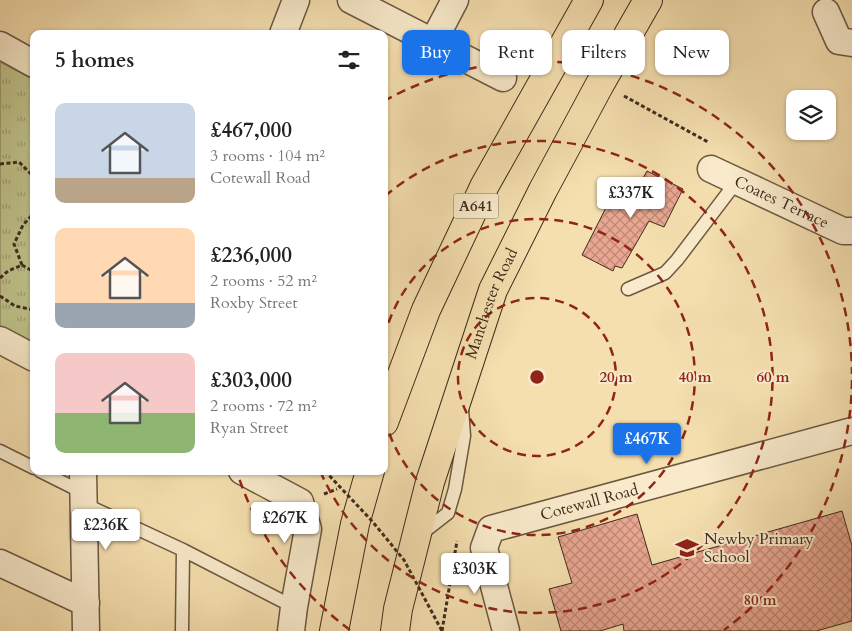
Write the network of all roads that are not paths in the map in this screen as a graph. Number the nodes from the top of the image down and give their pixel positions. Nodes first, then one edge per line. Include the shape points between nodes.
1 (296, 0) edge
2 (351, 0) edge
3 (455, 0) edge
4 (589, 0) edge
5 (648, 0) edge
6 (826, 12) dead end
7 (285, 30) edge
8 (410, 30) edge
9 (439, 30) edge
10 (852, 43) edge
11 (0, 45) edge
12 (470, 61) edge
13 (30, 62) edge
14 (502, 78) dead end
15 (714, 158) road end
16 (737, 181) junction
17 (852, 231) edge
18 (628, 289) dead end
19 (0, 340) edge
20 (30, 356) edge
21 (388, 411) edge
22 (852, 431) edge
23 (0, 451) edge
24 (30, 466) edge
25 (50, 475) edge
26 (249, 475) edge
27 (369, 475) edge
28 (83, 489) edge
29 (183, 550) junction
30 (0, 563) edge
31 (86, 602) junction
32 (293, 619) edge
33 (86, 631) edge
34 (182, 631) edge
35 (334, 631) edge
36 (395, 631) edge
37 (506, 631) edge

1 - 7 street
2 - 8 street
3 - 9 street
4 - 21 main road, A641 via 485,186 426,310
5 - 36 main road, Manchester Road via 543,190 494,290 432,474
6 - 10 street via 839,41
11 - 13 street
12 - 14 street
15 - 16 street, Coates Terrace
16 - 17 street, Coates Terrace via 843,232
16 - 18 lane via 665,273
19 - 20 street
22 - 37 street, Cotewall Road via 491,529 484,548
23 - 24 lane
25 - 28 lane
26 - 32 street via 300,502 308,529
27 - 35 main road via 355,524
28 - 29 lane
28 - 31 street
29 - 32 lane
29 - 34 lane
30 - 31 street
31 - 33 street

